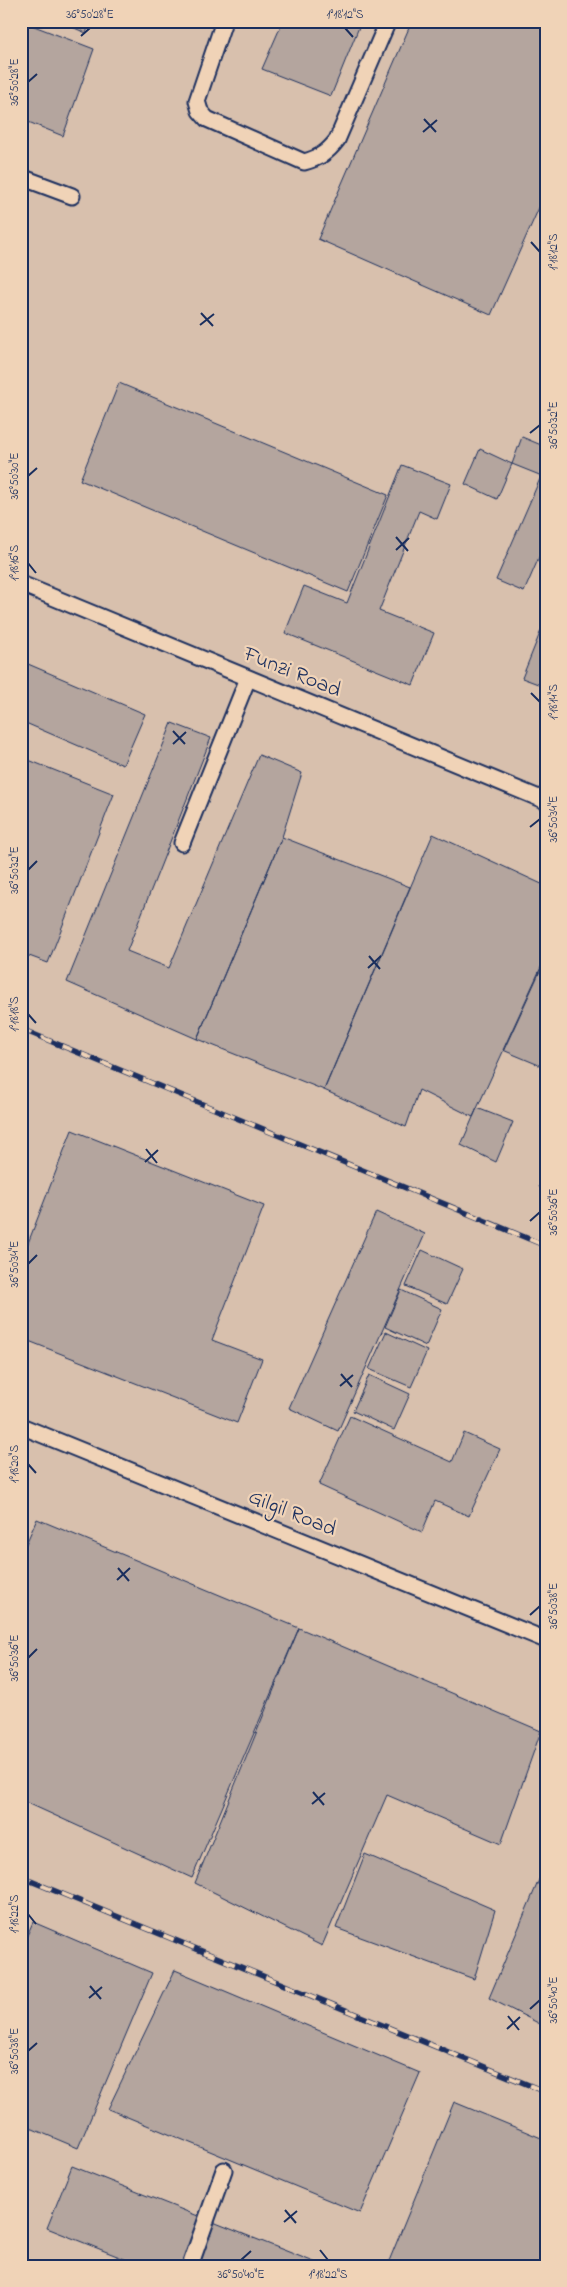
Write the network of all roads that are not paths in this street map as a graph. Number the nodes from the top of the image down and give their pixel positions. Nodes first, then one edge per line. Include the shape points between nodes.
1 (224, 21) edge
2 (388, 21) edge
3 (21, 177) edge
4 (72, 196) dead end
5 (21, 584) edge
6 (248, 678) junction
7 (546, 801) edge
8 (182, 843) dead end
9 (21, 1426) edge
10 (546, 1640) edge
11 (224, 2170) dead end
12 (190, 2266) edge

1 - 2 lane via 197,101 200,111 207,119 304,162 328,151 337,140
3 - 4 lane
5 - 6 lane, Funzi Road
6 - 7 lane, Funzi Road
6 - 8 lane
9 - 10 lane, Gilgil Road
11 - 12 lane

